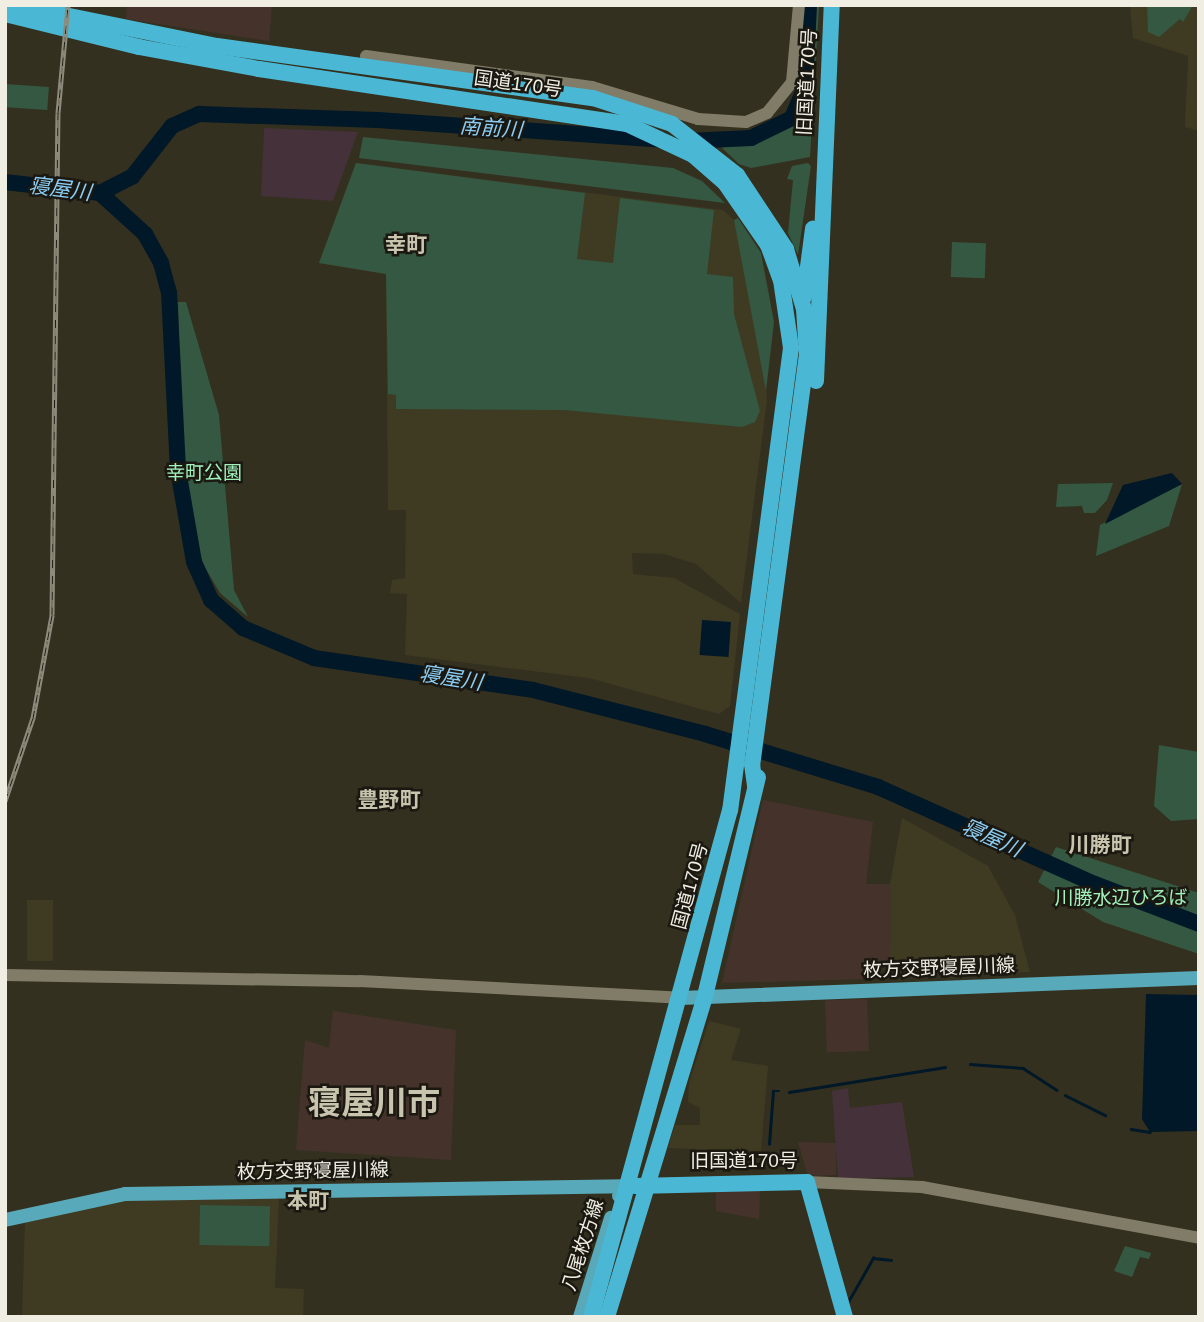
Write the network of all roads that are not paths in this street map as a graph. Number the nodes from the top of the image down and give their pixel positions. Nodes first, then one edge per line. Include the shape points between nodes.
1 (15, 5) edge
2 (799, 5) edge
3 (832, 5) edge
4 (5, 14) edge
5 (366, 56) dead end
6 (824, 162) junction
7 (780, 455) junction
8 (761, 735) junction
9 (750, 763) junction
10 (5, 975) edge
11 (1199, 978) edge
12 (705, 996) junction
13 (681, 998) junction
14 (807, 1182) junction
15 (645, 1185) junction
16 (624, 1186) junction
17 (5, 1220) edge
18 (1199, 1238) edge
19 (580, 1317) edge
20 (591, 1317) edge
21 (607, 1317) edge
22 (845, 1317) edge

1 - 8 highway, 国道170号 via 218,46 593,98 672,124 717,156 764,209 786,249 804,309 807,378
2 - 5 street via 792,82 767,113 746,122 698,119 593,87
3 - 6 highway, 旧国道170号
4 - 7 highway, 国道170号 via 165,52 590,115 683,149 725,183 750,214 781,280 791,348
6 - 7 highway, 国道170号 via 818,169 790,413
6 - 8 highway, 国道170号 via 814,398
7 - 9 highway, 国道170号 via 740,729
8 - 9 highway, 国道170号
9 - 12 highway, 国道170号 via 755,786
9 - 13 highway, 国道170号
10 - 13 street via 360,981
11 - 12 main road, 枚方交野寝屋川線
12 - 13 main road, 枚方交野寝屋川線
12 - 15 highway, 国道170号
13 - 16 highway, 国道170号
14 - 15 highway, 旧国道170号
14 - 18 street via 922,1187
14 - 22 highway, 旧国道170号
15 - 16 highway, 旧国道170号
15 - 21 highway, 国道170号
16 - 17 main road, 枚方交野寝屋川線 via 125,1194
16 - 19 main road, 八尾枚方線
16 - 20 highway, 国道170号

